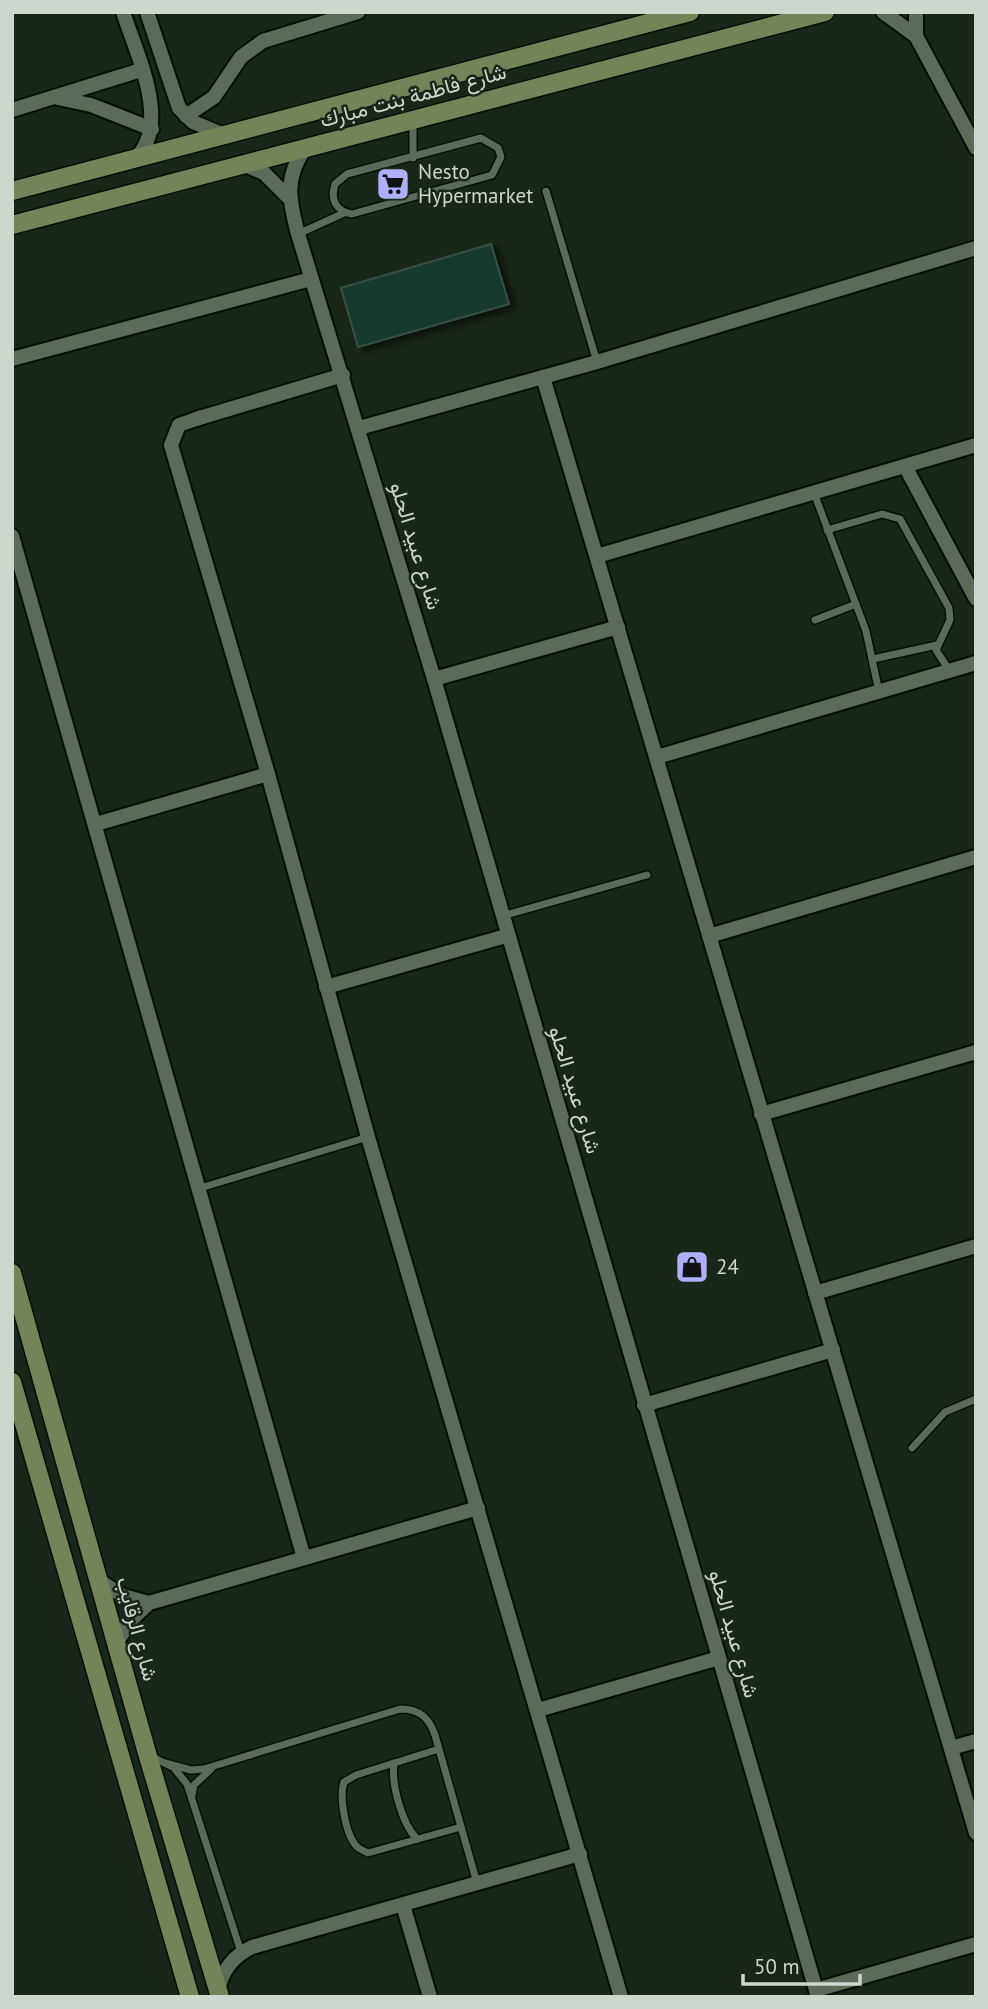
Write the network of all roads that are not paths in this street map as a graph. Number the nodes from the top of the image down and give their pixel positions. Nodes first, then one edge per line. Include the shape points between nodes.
1 (123, 12) edge
2 (147, 12) edge
3 (358, 12) edge
4 (690, 12) edge
5 (825, 12) edge
6 (883, 12) edge
7 (916, 12) edge
8 (916, 36) junction
9 (141, 70) junction
10 (171, 90) junction
11 (53, 97) junction
12 (149, 97) junction
13 (12, 110) edge
14 (186, 116) junction
15 (413, 119) junction
16 (152, 129) junction
17 (224, 135) junction
18 (306, 147) junction
19 (976, 148) edge
20 (413, 158) junction
21 (135, 159) junction
22 (243, 164) junction
23 (12, 191) edge
24 (546, 191) dead end
25 (288, 197) junction
26 (344, 213) junction
27 (12, 225) edge
28 (298, 234) junction
29 (976, 248) edge
30 (311, 279) junction
31 (12, 359) edge
32 (597, 362) junction
33 (343, 375) junction
34 (543, 377) junction
35 (359, 428) junction
36 (976, 444) edge
37 (905, 466) junction
38 (814, 492) junction
39 (827, 530) junction
40 (12, 536) edge
41 (597, 555) junction
42 (976, 599) edge
43 (856, 604) junction
44 (815, 620) dead end
45 (618, 627) junction
46 (937, 645) junction
47 (873, 659) junction
48 (976, 663) edge
49 (949, 670) junction
50 (434, 679) junction
51 (879, 692) junction
52 (656, 757) junction
53 (268, 774) junction
54 (96, 824) junction
55 (976, 857) edge
56 (647, 874) dead end
57 (502, 916) junction
58 (506, 936) junction
59 (709, 936) junction
60 (326, 987) junction
61 (976, 1052) edge
62 (761, 1114) junction
63 (368, 1137) junction
64 (196, 1189) junction
65 (976, 1246) edge
66 (12, 1273) edge
67 (816, 1293) junction
68 (833, 1350) junction
69 (12, 1381) edge
70 (976, 1399) edge
71 (644, 1405) junction
72 (912, 1448) dead end
73 (478, 1508) junction
74 (304, 1558) junction
75 (100, 1581) junction
76 (149, 1604) junction
77 (117, 1642) junction
78 (719, 1658) junction
79 (538, 1710) junction
80 (976, 1741) edge
81 (951, 1748) junction
82 (439, 1749) junction
83 (147, 1753) junction
84 (165, 1763) junction
85 (394, 1763) junction
86 (217, 1765) junction
87 (192, 1795) junction
88 (461, 1827) junction
89 (976, 1833) edge
90 (416, 1839) junction
91 (580, 1854) junction
92 (477, 1884) junction
93 (403, 1905) junction
94 (976, 1944) edge
95 (241, 1952) junction
96 (817, 1993) edge
97 (219, 1994) edge
98 (190, 1997) edge
99 (430, 1997) edge
100 (621, 1997) edge

1 - 9 street
2 - 10 street
3 - 14 street via 263,41 241,57 214,97
4 - 17 street, شارع فاطمة بنت مبارك
5 - 15 street, شارع فاطمة بنت مبارك
6 - 8 street
7 - 8 street
8 - 19 street
9 - 11 street
9 - 12 street
10 - 12 street
10 - 14 street
11 - 13 street
11 - 16 street via 91,105
12 - 16 street
14 - 17 street
15 - 18 street, شارع فاطمة بنت مبارك
15 - 20 lane
16 - 21 street
17 - 21 street, شارع فاطمة بنت مبارك
18 - 22 street, شارع فاطمة بنت مبارك
18 - 25 street, شارع عبيد الحلو via 292,170
20 - 26 lane via 340,178 333,201
20 - 26 lane via 481,138 498,148 501,157 492,175 360,213
21 - 23 street, شارع فاطمة بنت مبارك
22 - 25 street via 264,173
22 - 27 street, شارع فاطمة بنت مبارك
24 - 32 lane
25 - 28 street, شارع عبيد الحلو
26 - 28 lane
28 - 30 street, شارع عبيد الحلو
29 - 32 street
30 - 31 street
30 - 33 street, شارع عبيد الحلو
32 - 34 street
33 - 35 street, شارع عبيد الحلو
33 - 53 street via 202,417 180,435 179,469
34 - 35 street
34 - 41 street
35 - 50 street, شارع عبيد الحلو
36 - 37 street
37 - 38 street
37 - 42 street
38 - 39 lane
38 - 41 street
39 - 43 lane
39 - 46 lane via 882,513 900,519 948,603 950,620
40 - 54 street
41 - 45 street
43 - 44 lane
43 - 47 lane
45 - 50 street
45 - 52 street
46 - 47 lane
46 - 49 lane via 937,655
47 - 51 lane
48 - 49 street
49 - 51 street
50 - 57 street, شارع عبيد الحلو
51 - 52 street
52 - 59 street
53 - 54 street
53 - 60 street
54 - 64 street
55 - 59 street
56 - 57 lane
57 - 58 street, شارع عبيد الحلو
58 - 60 street
58 - 71 street, شارع عبيد الحلو
59 - 62 street
60 - 63 street
61 - 62 street
62 - 67 street
63 - 64 lane
63 - 73 street
64 - 74 street
65 - 67 street
66 - 75 street, شارع الرقايب
67 - 68 street
68 - 71 street
68 - 81 street
69 - 98 street
70 - 72 lane via 945,1412
71 - 78 street, شارع عبيد الحلو
73 - 74 street
73 - 79 street
74 - 76 street
75 - 76 street via 123,1596
75 - 77 street, شارع الرقايب
76 - 77 street
77 - 83 street, شارع الرقايب
78 - 79 street
78 - 96 street, شارع عبيد الحلو
79 - 91 street
80 - 81 street
81 - 89 street
82 - 85 lane
82 - 86 lane via 427,1718 400,1709
82 - 88 lane
83 - 84 lane
83 - 97 street, شارع الرقايب
84 - 86 lane via 191,1770
84 - 87 lane via 181,1775
85 - 90 lane via 394,1780
85 - 90 lane via 344,1782 342,1796 351,1835 368,1853
86 - 87 lane via 194,1785
87 - 95 lane
88 - 90 lane
88 - 92 lane
91 - 92 street
91 - 100 street
92 - 93 street
93 - 95 street
93 - 99 street
94 - 96 street
95 - 97 street via 223,1973

